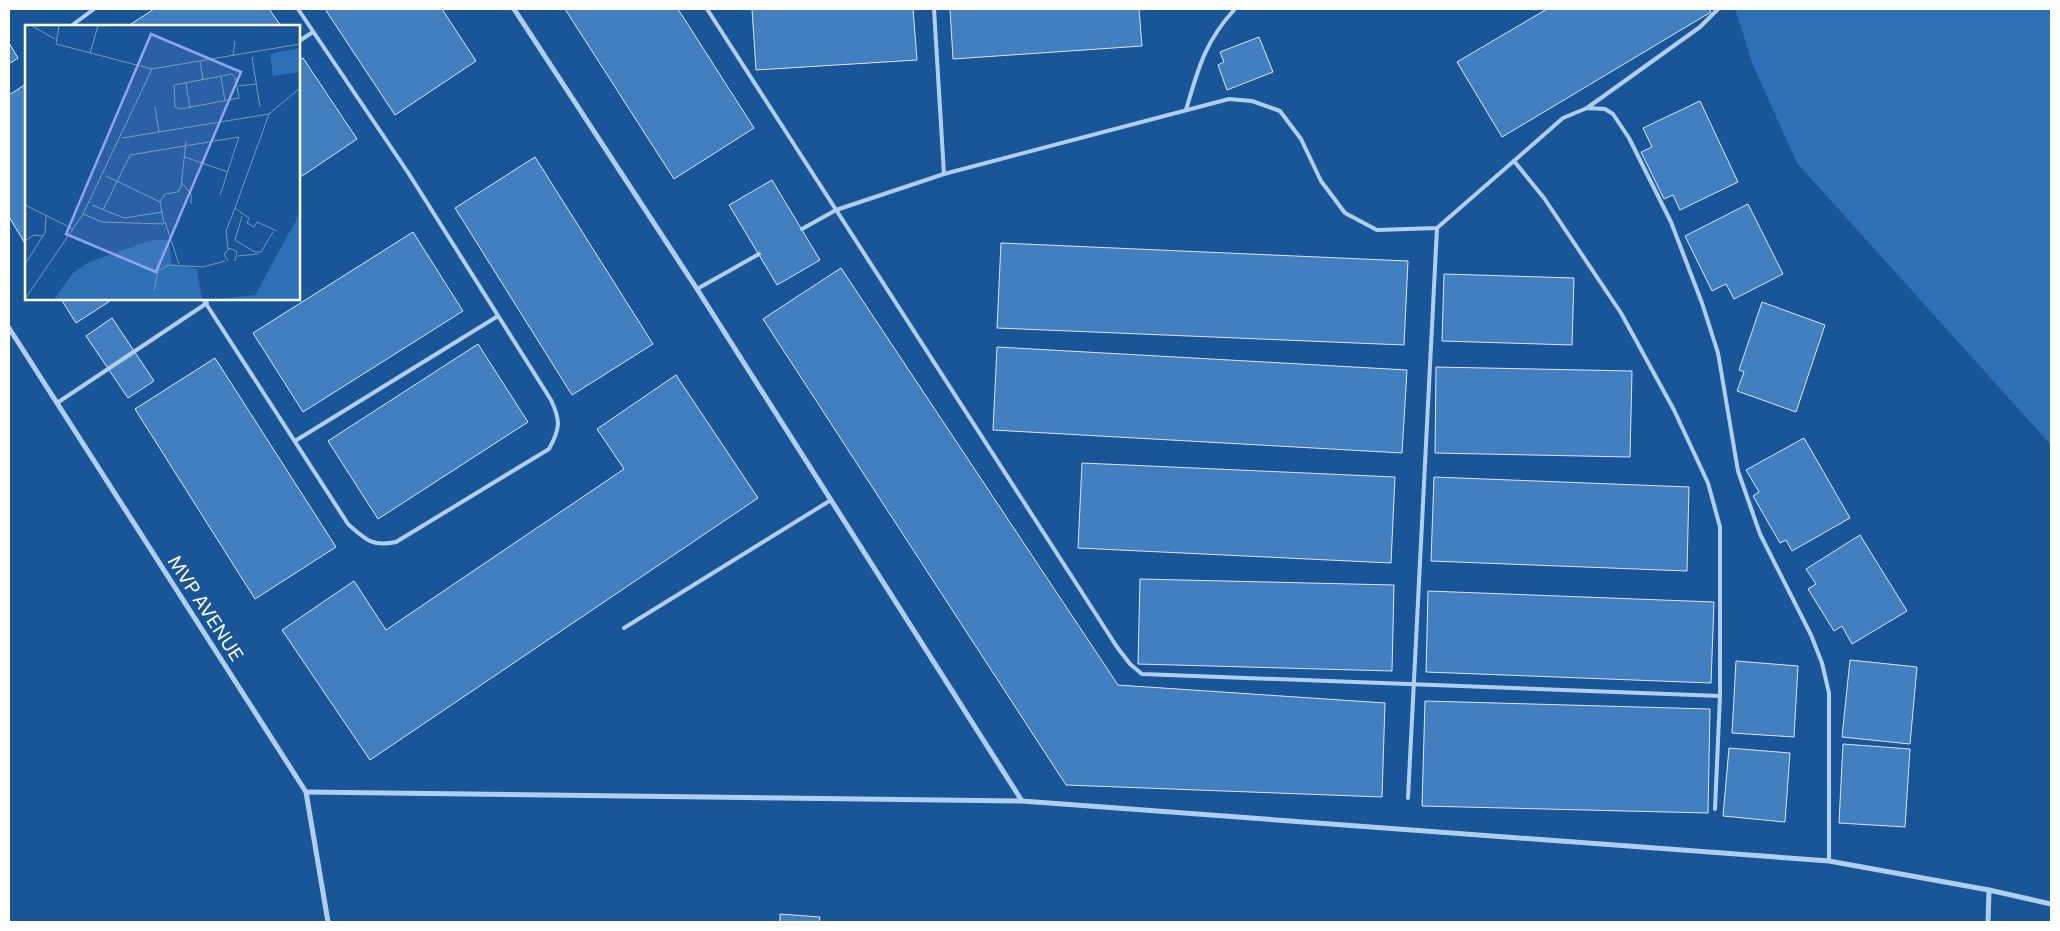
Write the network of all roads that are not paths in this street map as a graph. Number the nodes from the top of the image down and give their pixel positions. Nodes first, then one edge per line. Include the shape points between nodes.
1 (94, 9) edge
2 (298, 9) edge
3 (514, 9) edge
4 (707, 9) edge
5 (934, 9) edge
6 (1235, 9) edge
7 (1718, 9) edge
8 (72, 25) edge
9 (314, 32) junction
10 (300, 40) edge
11 (1587, 108) junction
12 (1186, 110) junction
13 (1514, 161) junction
14 (944, 174) junction
15 (836, 210) junction
16 (1437, 228) junction
17 (802, 229) dead end
18 (759, 254) dead end
19 (697, 289) junction
20 (204, 300) edge
21 (206, 303) junction
22 (498, 316) junction
23 (9, 328) edge
24 (57, 403) junction
25 (294, 441) junction
26 (831, 500) junction
27 (624, 628) dead end
28 (1414, 686) junction
29 (1720, 696) junction
30 (306, 792) junction
31 (1408, 798) dead end
32 (1022, 802) junction
33 (1715, 808) dead end
34 (1829, 861) junction
35 (1990, 890) junction
36 (2051, 904) edge
37 (328, 922) edge
38 (1988, 922) edge

1 - 8 lane
2 - 9 lane
3 - 19 street
4 - 15 lane
5 - 14 lane
6 - 12 lane via 1218,28 1200,62
7 - 11 lane via 1700,27
9 - 10 lane
9 - 22 lane via 409,174
11 - 13 lane via 1564,118
11 - 34 lane via 1613,114 1629,138 1671,222 1718,353 1738,471 1760,534 1822,663 1829,693
12 - 14 lane
12 - 16 lane via 1229,99 1252,101 1280,111 1301,139 1321,181 1345,213 1377,230
13 - 16 lane
13 - 29 lane via 1544,198 1621,313 1674,410 1708,483 1720,527
14 - 15 lane
15 - 17 lane
15 - 28 lane via 1130,664 1142,674
16 - 28 lane
18 - 19 lane
19 - 26 street
20 - 21 lane
21 - 24 lane
21 - 25 lane
22 - 25 lane
22 - 25 lane via 559,417 557,434 548,449 396,542 380,546 362,537 348,524
23 - 24 street, MVP AVENUE
24 - 30 street, MVP AVENUE
26 - 27 lane
26 - 32 street
28 - 29 lane
28 - 31 lane
29 - 33 lane
30 - 32 street
30 - 37 street, MVP AVENUE
32 - 34 street
34 - 35 street
35 - 36 street
35 - 38 street

